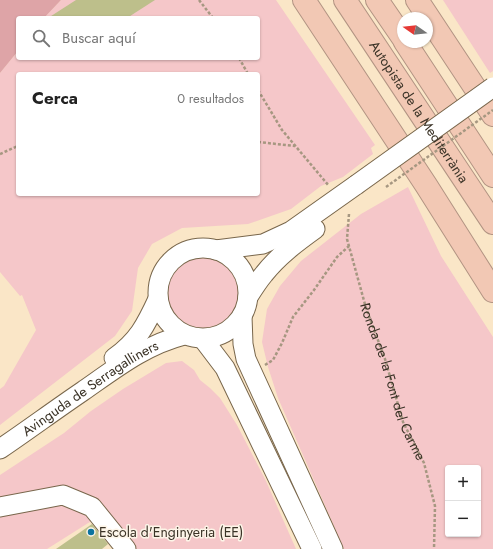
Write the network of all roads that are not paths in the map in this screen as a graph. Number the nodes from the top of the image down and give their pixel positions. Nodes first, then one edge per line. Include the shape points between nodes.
1 (304, 0) edge
2 (345, 0) edge
3 (377, 0) edge
4 (417, 0) edge
5 (397, 29) edge
6 (410, 48) edge
7 (493, 87) edge
8 (493, 99) edge
9 (493, 115) edge
10 (493, 176) edge
11 (359, 189) junction
12 (493, 223) edge
13 (216, 250) junction
14 (493, 291) edge
15 (248, 297) junction
16 (158, 299) junction
17 (242, 316) junction
18 (184, 335) junction
19 (203, 339) junction
20 (0, 439) edge
21 (0, 450) edge
22 (0, 507) edge
23 (126, 549) edge
24 (312, 549) edge
25 (333, 549) edge

1 - 14 highway
2 - 12 highway, Autopista de la Mediterrània
3 - 5 highway, Autopista de la Mediterrània
4 - 9 highway
6 - 10 highway, Autopista de la Mediterrània
7 - 11 street, bridge
8 - 11 street
11 - 13 street via 291,231 263,244
11 - 15 street via 278,258
13 - 15 street via 228,255 241,268 246,280
13 - 16 street via 193,249 172,260 160,280
15 - 17 street
16 - 18 street via 167,320
16 - 20 street, Avinguda de Serragalliners via 144,328 127,348
17 - 19 street via 234,327 226,332
17 - 25 street via 246,359
18 - 19 street
18 - 21 street, Avinguda de Serragalliners via 156,344 132,356
19 - 24 street via 225,368
22 - 23 street via 63,495 92,507

